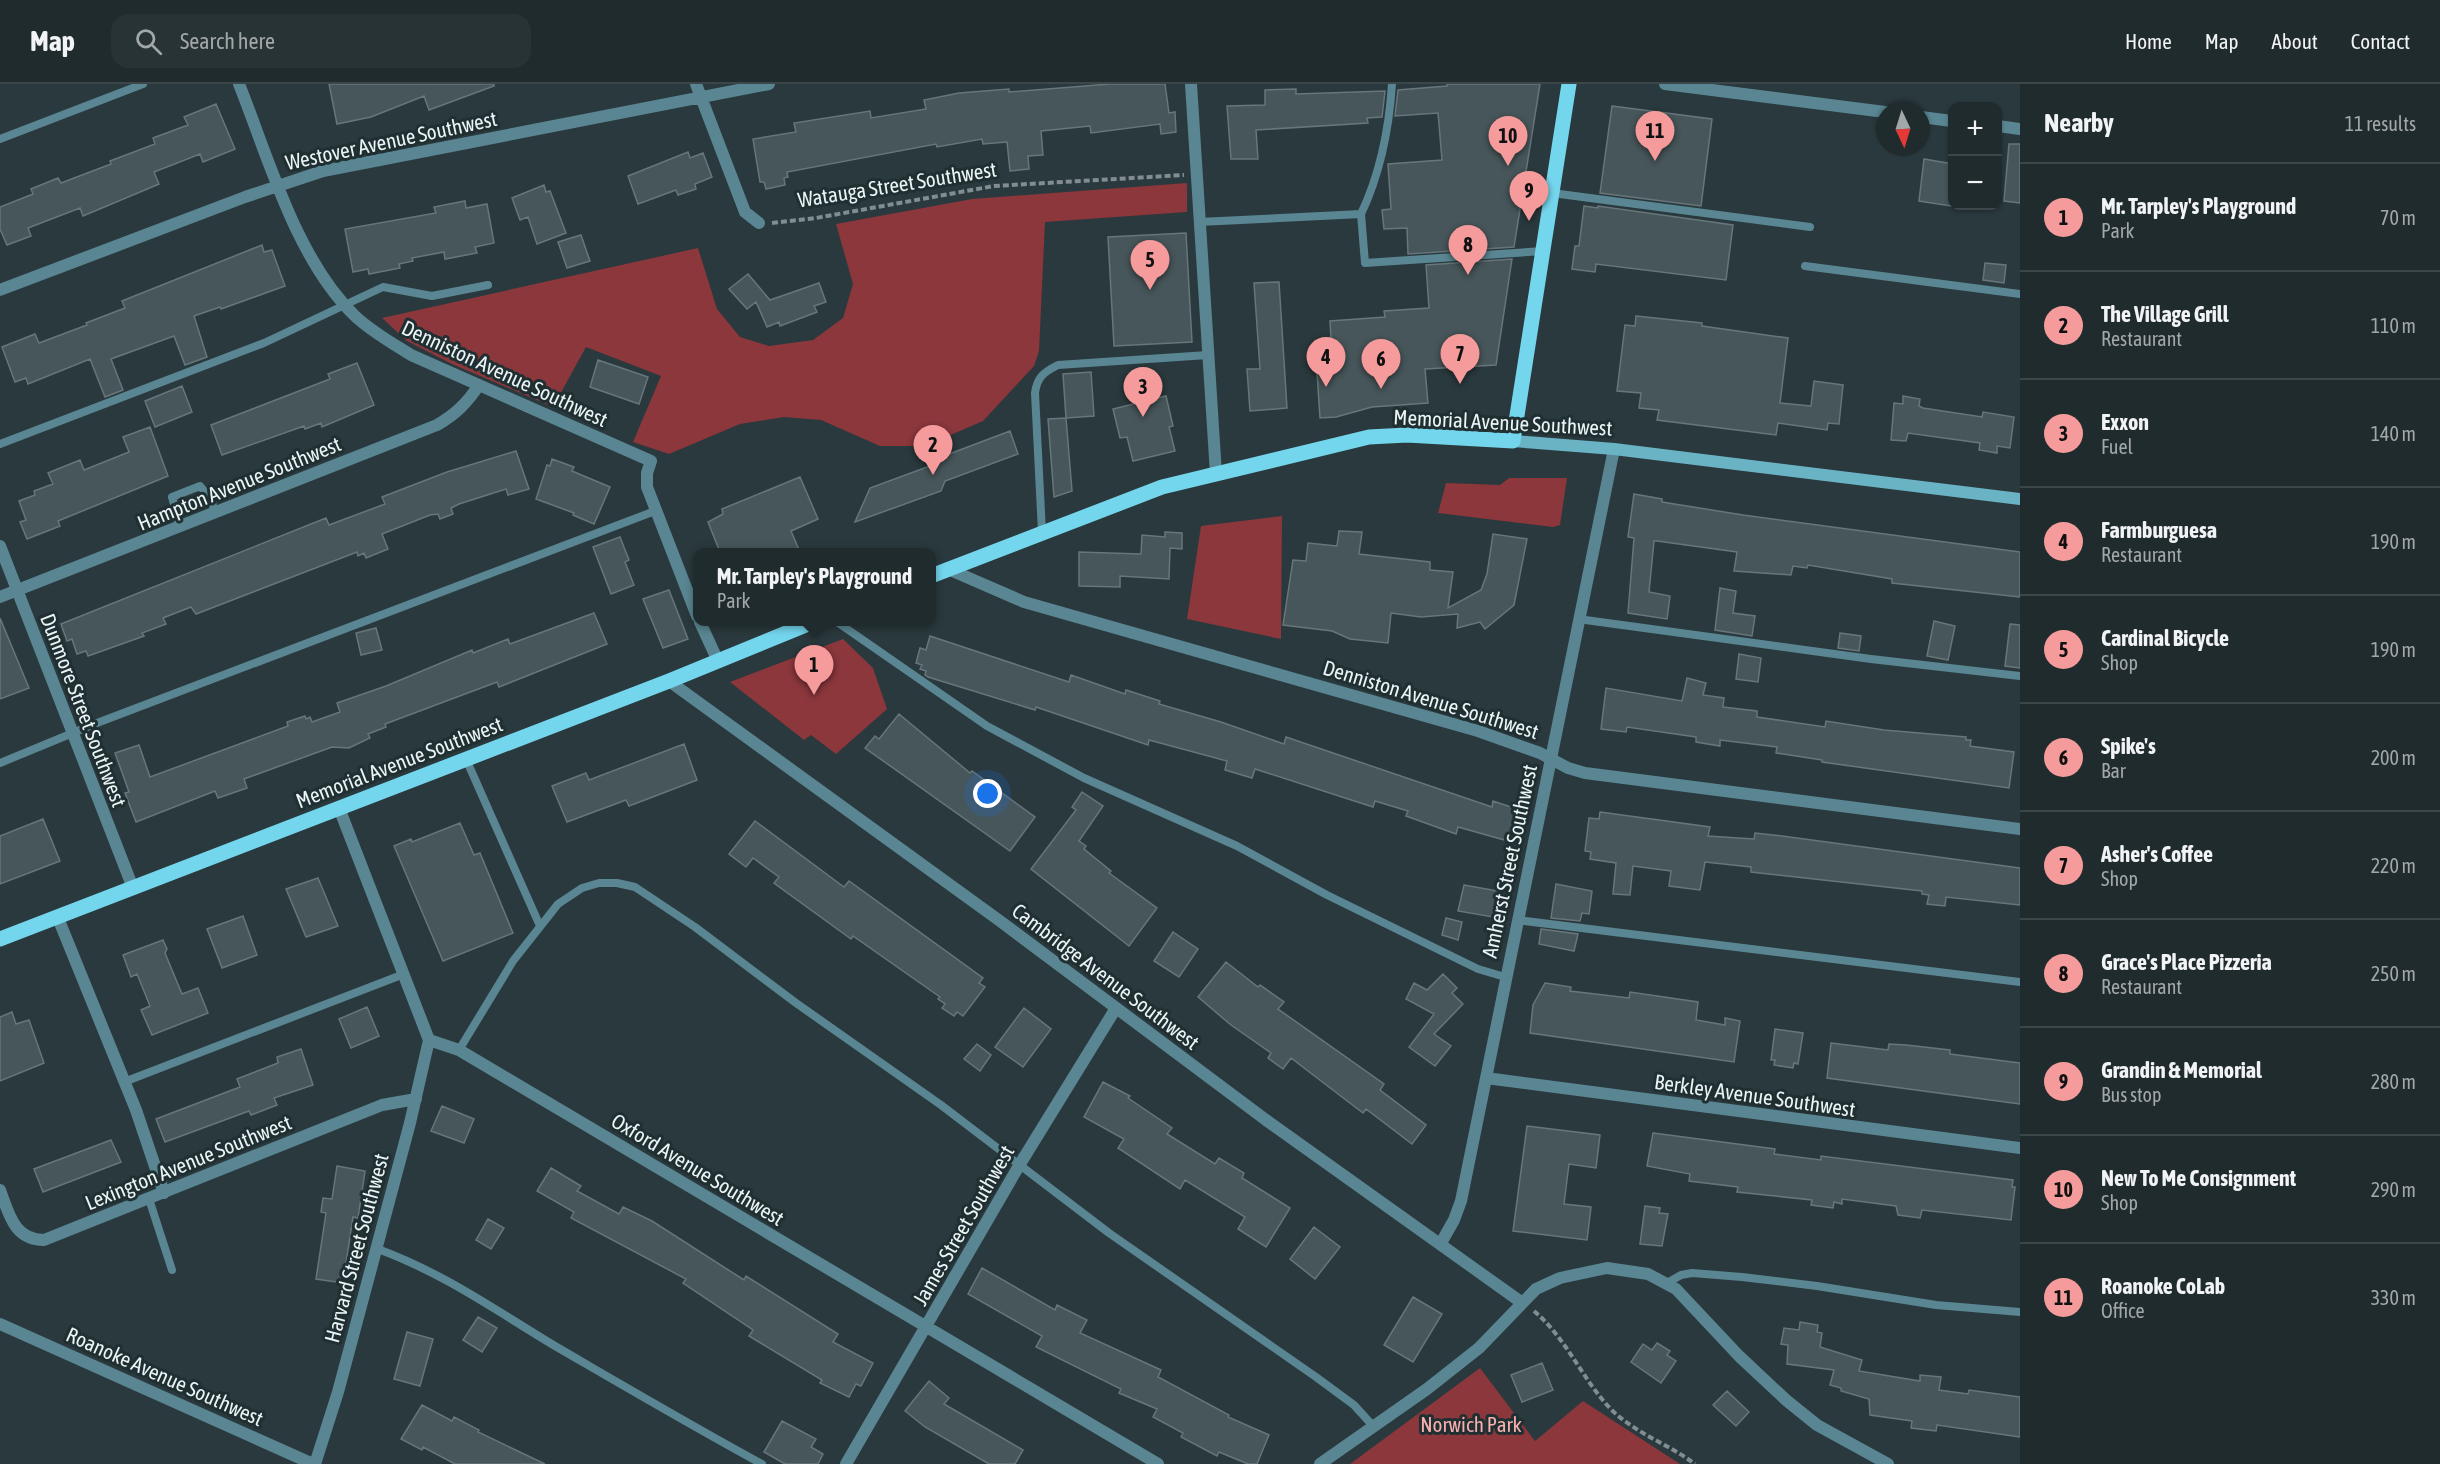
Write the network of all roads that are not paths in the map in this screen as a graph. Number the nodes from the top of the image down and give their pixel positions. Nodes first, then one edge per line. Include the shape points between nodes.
1 (143, 84) edge
2 (239, 84) edge
3 (696, 84) edge
4 (769, 84) edge
5 (1191, 84) edge
6 (1392, 84) edge
7 (1569, 84) edge
8 (1665, 84) edge
9 (700, 97) junction
10 (1876, 111) edge
11 (1930, 118) edge
12 (1948, 120) edge
13 (2002, 127) edge
14 (2020, 129) edge
15 (0, 139) edge
16 (279, 185) junction
17 (1552, 193) junction
18 (1361, 214) junction
19 (1200, 222) junction
20 (759, 223) road end
21 (1810, 227) dead end
22 (1543, 251) junction
23 (1805, 266) dead end
24 (488, 285) dead end
25 (0, 290) edge
26 (2020, 294) edge
27 (344, 303) junction
28 (1208, 355) junction
29 (479, 385) junction
30 (1513, 441) junction
31 (0, 444) edge
32 (1614, 449) junction
33 (1216, 474) junction
34 (2020, 499) edge
35 (655, 511) junction
36 (215, 513) junction
37 (180, 527) junction
38 (1042, 532) junction
39 (0, 546) edge
40 (948, 569) junction
41 (936, 574) edge
42 (17, 591) junction
43 (0, 597) edge
44 (693, 606) edge
45 (1578, 619) junction
46 (702, 626) edge
47 (800, 626) edge
48 (844, 626) edge
49 (717, 659) junction
50 (2020, 676) edge
51 (669, 681) junction
52 (72, 733) junction
53 (1550, 758) junction
54 (466, 759) junction
55 (0, 763) edge
56 (339, 808) junction
57 (2020, 829) edge
58 (133, 888) junction
59 (58, 918) junction
60 (1517, 920) junction
61 (540, 926) junction
62 (0, 939) edge
63 (404, 974) junction
64 (1505, 977) junction
65 (2020, 982) edge
66 (1116, 1008) junction
67 (429, 1040) junction
68 (459, 1050) junction
69 (1486, 1078) junction
70 (124, 1082) junction
71 (416, 1099) junction
72 (2020, 1148) edge
73 (1020, 1164) junction
74 (0, 1190) edge
75 (164, 1193) junction
76 (149, 1199) junction
77 (1441, 1242) junction
78 (375, 1248) junction
79 (172, 1270) dead end
80 (1667, 1283) junction
81 (1521, 1302) junction
82 (2020, 1312) edge
83 (0, 1324) edge
84 (927, 1327) junction
85 (1374, 1427) junction
86 (314, 1464) edge
87 (762, 1464) edge
88 (846, 1464) edge
89 (1158, 1464) edge
90 (1320, 1464) edge
91 (1888, 1464) edge

1 - 15 lane
2 - 16 street, Denniston Avenue Southwest
3 - 9 street
4 - 9 street, Westover Avenue Southwest
5 - 19 street
6 - 18 lane via 1383,157
7 - 17 main road
8 - 10 street
9 - 16 street, Westover Avenue Southwest via 323,171
9 - 20 street via 745,212
11 - 12 street
13 - 14 street
16 - 25 street, Westover Avenue Southwest
16 - 27 street, Denniston Avenue Southwest via 313,260
17 - 21 lane
17 - 22 main road
18 - 19 lane
18 - 22 lane via 1365,263
19 - 28 street
22 - 30 main road
23 - 26 lane
24 - 27 lane via 432,296 383,287
27 - 29 street, Denniston Avenue Southwest via 382,338
27 - 31 lane via 264,343
28 - 33 street
28 - 38 lane via 1058,365 1044,372 1036,382 1035,393
29 - 35 street, Denniston Avenue Southwest via 651,461 647,487
29 - 36 street, Hampton Avenue Southwest via 454,415 437,425
30 - 32 street, Memorial Avenue Southwest
30 - 33 main road, Memorial Avenue Southwest via 1407,435 1369,437
32 - 34 street, Memorial Avenue Southwest
32 - 45 street, Amherst Street Southwest
33 - 38 main road, Memorial Avenue Southwest via 1162,487
35 - 44 street
35 - 52 lane
36 - 37 street, Hampton Avenue Southwest
36 - 37 lane via 211,499 200,486 182,493 172,497
37 - 42 street, Hampton Avenue Southwest
38 - 40 main road, Memorial Avenue Southwest
39 - 42 street, Dunmore Street Southwest
40 - 41 main road, Memorial Avenue Southwest
40 - 53 street, Denniston Avenue Southwest via 1024,602 1478,731
42 - 43 street, Hampton Avenue Southwest
42 - 52 street, Dunmore Street Southwest
45 - 50 lane
45 - 53 street, Amherst Street Southwest
46 - 49 street
47 - 49 main road, Memorial Avenue Southwest
48 - 64 lane via 987,726 1055,762 1237,846 1478,969
49 - 51 main road, Memorial Avenue Southwest
51 - 54 main road, Memorial Avenue Southwest
51 - 66 street, Cambridge Avenue Southwest
52 - 55 lane
52 - 58 street, Dunmore Street Southwest
53 - 57 street, Denniston Avenue Southwest via 1585,773
53 - 60 street, Amherst Street Southwest
54 - 56 main road, Memorial Avenue Southwest
54 - 61 lane
56 - 58 main road, Memorial Avenue Southwest
56 - 63 street
58 - 59 main road, Memorial Avenue Southwest
59 - 62 main road, Memorial Avenue Southwest
59 - 70 street
60 - 64 street, Amherst Street Southwest
60 - 65 lane
61 - 68 lane via 513,961
61 - 73 lane via 558,904 582,888 599,883 635,887
63 - 67 street
63 - 70 lane
64 - 69 street, Amherst Street Southwest
66 - 73 street, James Street Southwest
66 - 77 street, Cambridge Avenue Southwest via 1266,1120
67 - 68 street, Oxford Avenue Southwest
67 - 71 street, Harvard Street Southwest
68 - 84 street, Oxford Avenue Southwest
69 - 72 street, Berkley Avenue Southwest
69 - 77 street, Amherst Street Southwest via 1461,1201
70 - 75 street
71 - 75 street, Lexington Avenue Southwest via 382,1105
71 - 78 street, Harvard Street Southwest
73 - 84 street, James Street Southwest
73 - 85 lane via 1109,1233 1354,1405
74 - 76 street, Lexington Avenue Southwest via 14,1227 33,1240 44,1240
75 - 76 street, Lexington Avenue Southwest
76 - 79 lane
77 - 81 street, Cambridge Avenue Southwest
78 - 86 street, Harvard Street Southwest via 338,1392
78 - 87 lane via 458,1284 553,1344
80 - 81 street via 1648,1274 1607,1268 1560,1278 1536,1289
80 - 82 lane via 1692,1273
80 - 91 street via 1786,1400 1817,1425
81 - 85 street via 1479,1348
83 - 86 street, Roanoke Avenue Southwest
84 - 88 street, James Street Southwest
84 - 89 street, Oxford Avenue Southwest
85 - 90 street

